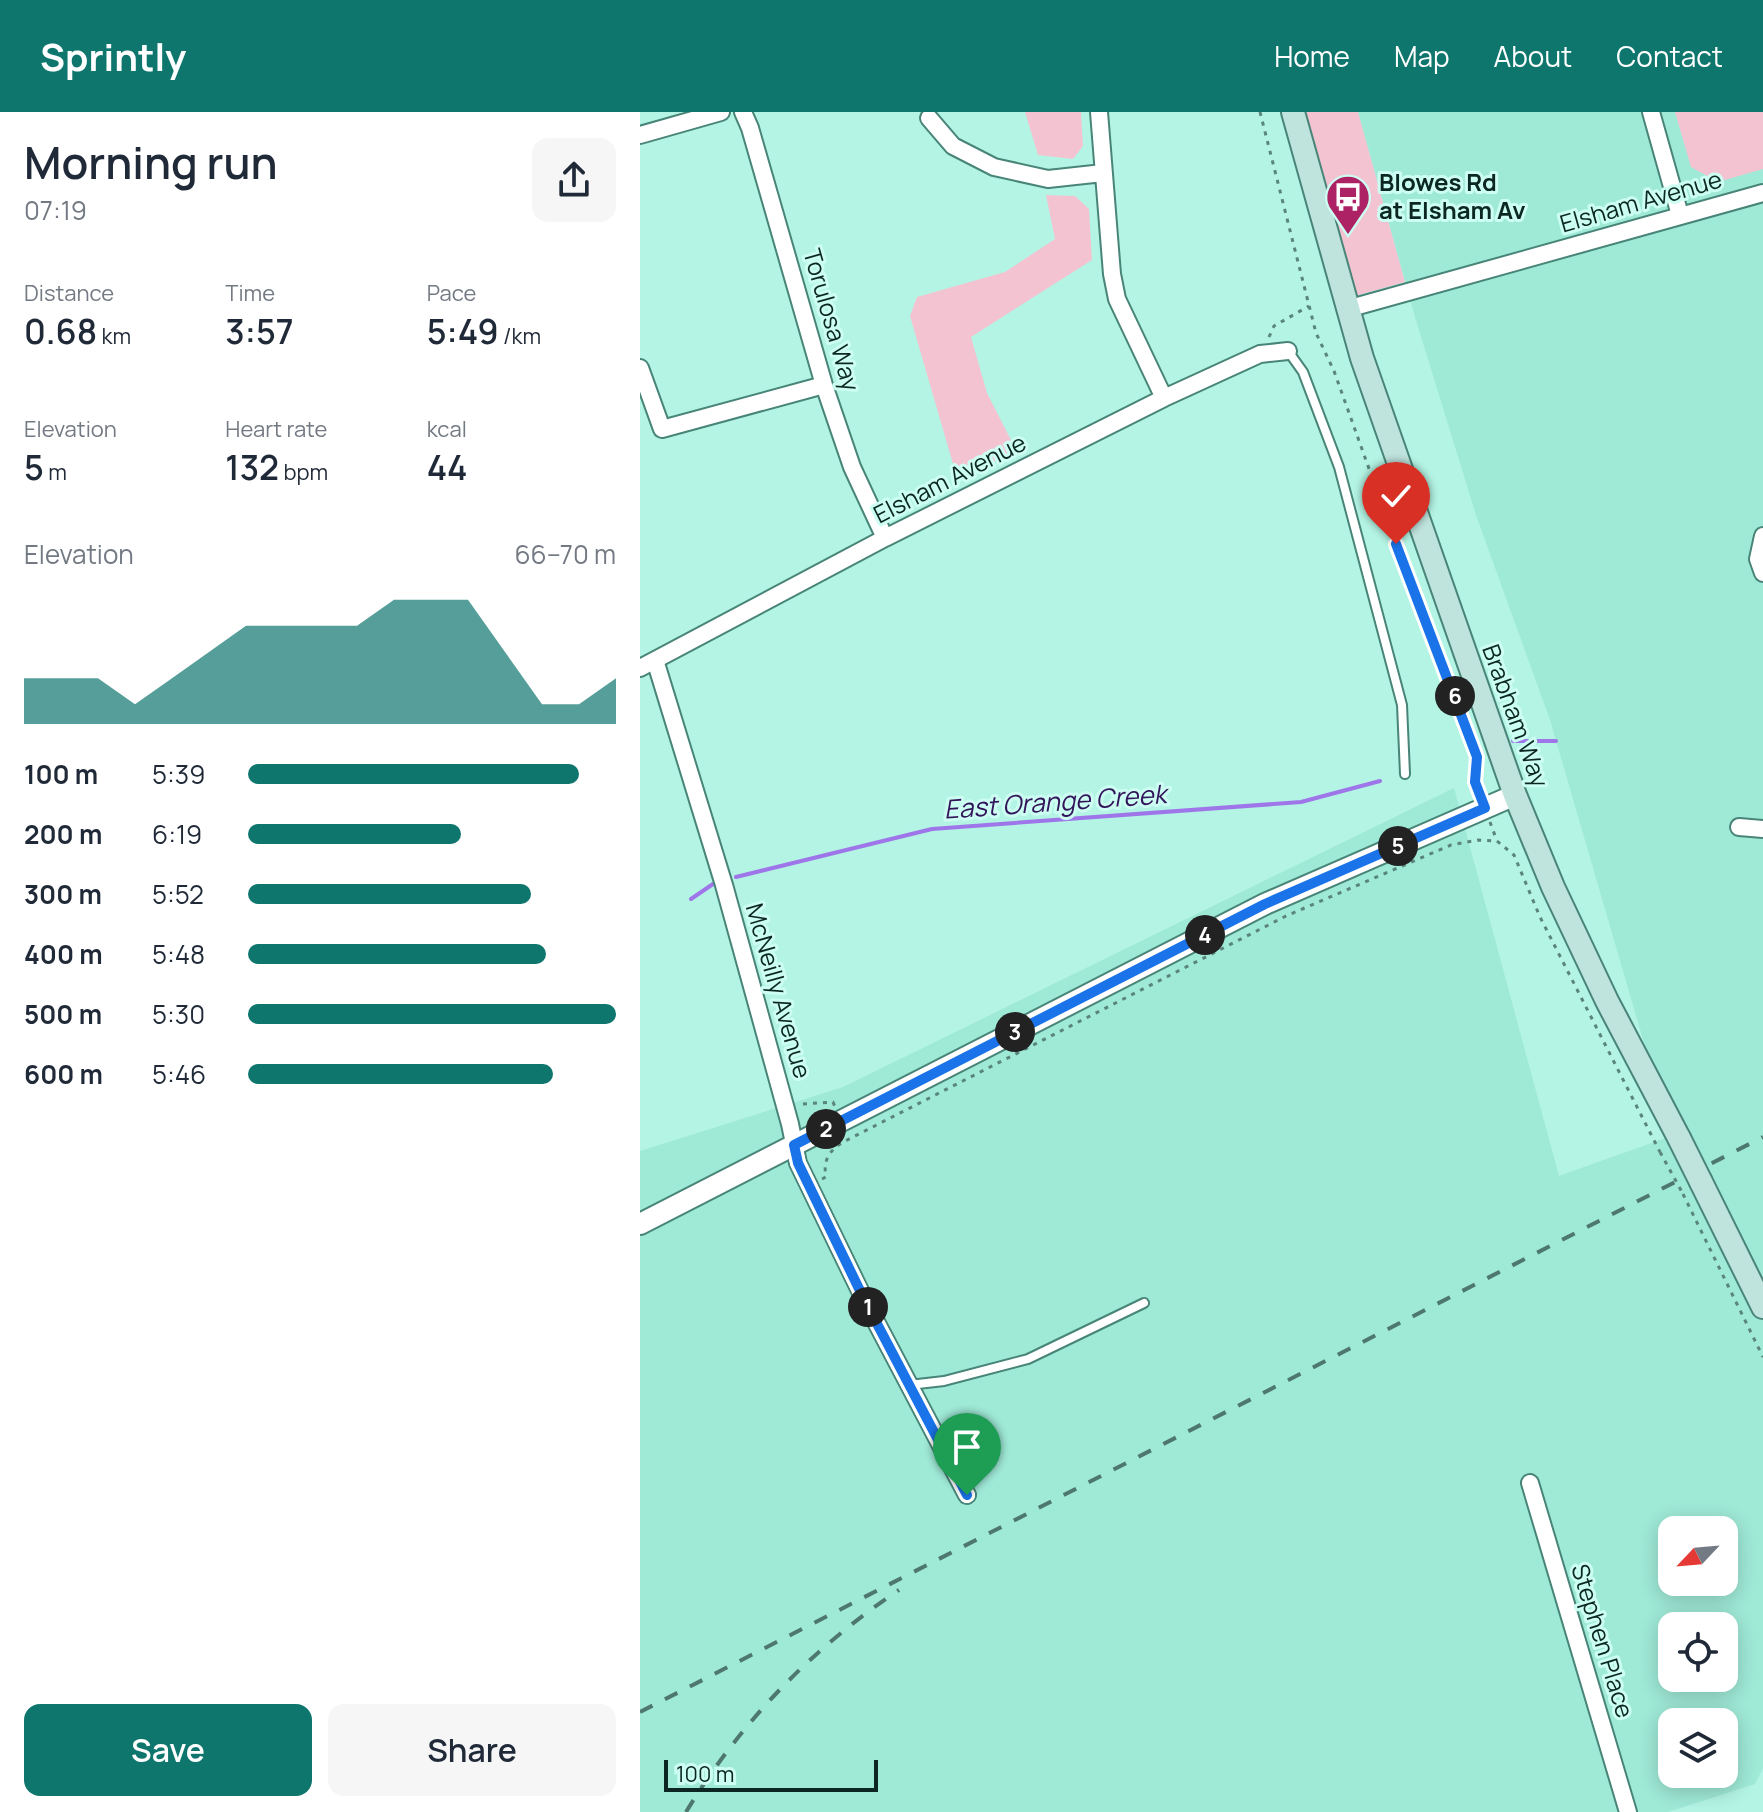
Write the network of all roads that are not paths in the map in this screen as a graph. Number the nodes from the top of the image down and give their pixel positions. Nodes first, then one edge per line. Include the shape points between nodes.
1 (721, 112) edge
2 (743, 112) edge
3 (1099, 112) edge
4 (1293, 112) edge
5 (1651, 112) edge
6 (929, 118) dead end
7 (640, 135) edge
8 (1103, 173) junction
9 (1763, 193) edge
10 (1680, 215) junction
11 (1347, 309) junction
12 (1288, 351) joint
13 (640, 368) edge
14 (824, 385) junction
15 (1164, 398) junction
16 (1763, 536) edge
17 (885, 538) junction
18 (1763, 573) edge
19 (647, 664) edge
20 (1405, 774) dead end
21 (1515, 795) junction
22 (1739, 827) dead end
23 (1763, 829) edge
24 (794, 1145) junction
25 (640, 1224) edge
26 (1144, 1303) dead end
27 (1763, 1307) edge
28 (909, 1385) junction
29 (1530, 1483) dead end
30 (967, 1495) dead end
31 (1628, 1812) edge

1 - 7 street
2 - 14 street, Torulosa Way
3 - 8 street
4 - 11 main road, Brabham Way
5 - 10 street
6 - 8 street via 953,146 994,167 1048,179
8 - 15 street via 1117,299
9 - 10 street, Elsham Avenue
10 - 11 street, Elsham Avenue
11 - 21 main road, Brabham Way
12 - 15 street, Elsham Avenue via 1260,354
12 - 20 lane via 1303,372 1339,467 1402,705
13 - 14 street via 662,429
14 - 17 street, Torulosa Way via 852,467
15 - 17 street, Elsham Avenue
16 - 18 street via 1758,559
17 - 19 street, Elsham Avenue
19 - 24 street, McNeilly Avenue via 724,885
21 - 24 street via 1265,904
21 - 27 main road, Brabham Way, bridge via 1600,987 1679,1138 1692,1188
22 - 23 street
24 - 25 street
24 - 28 street, McNeilly Avenue via 808,1185
26 - 28 lane via 1018,1362
28 - 30 street, McNeilly Avenue
29 - 31 street, Stephen Place

